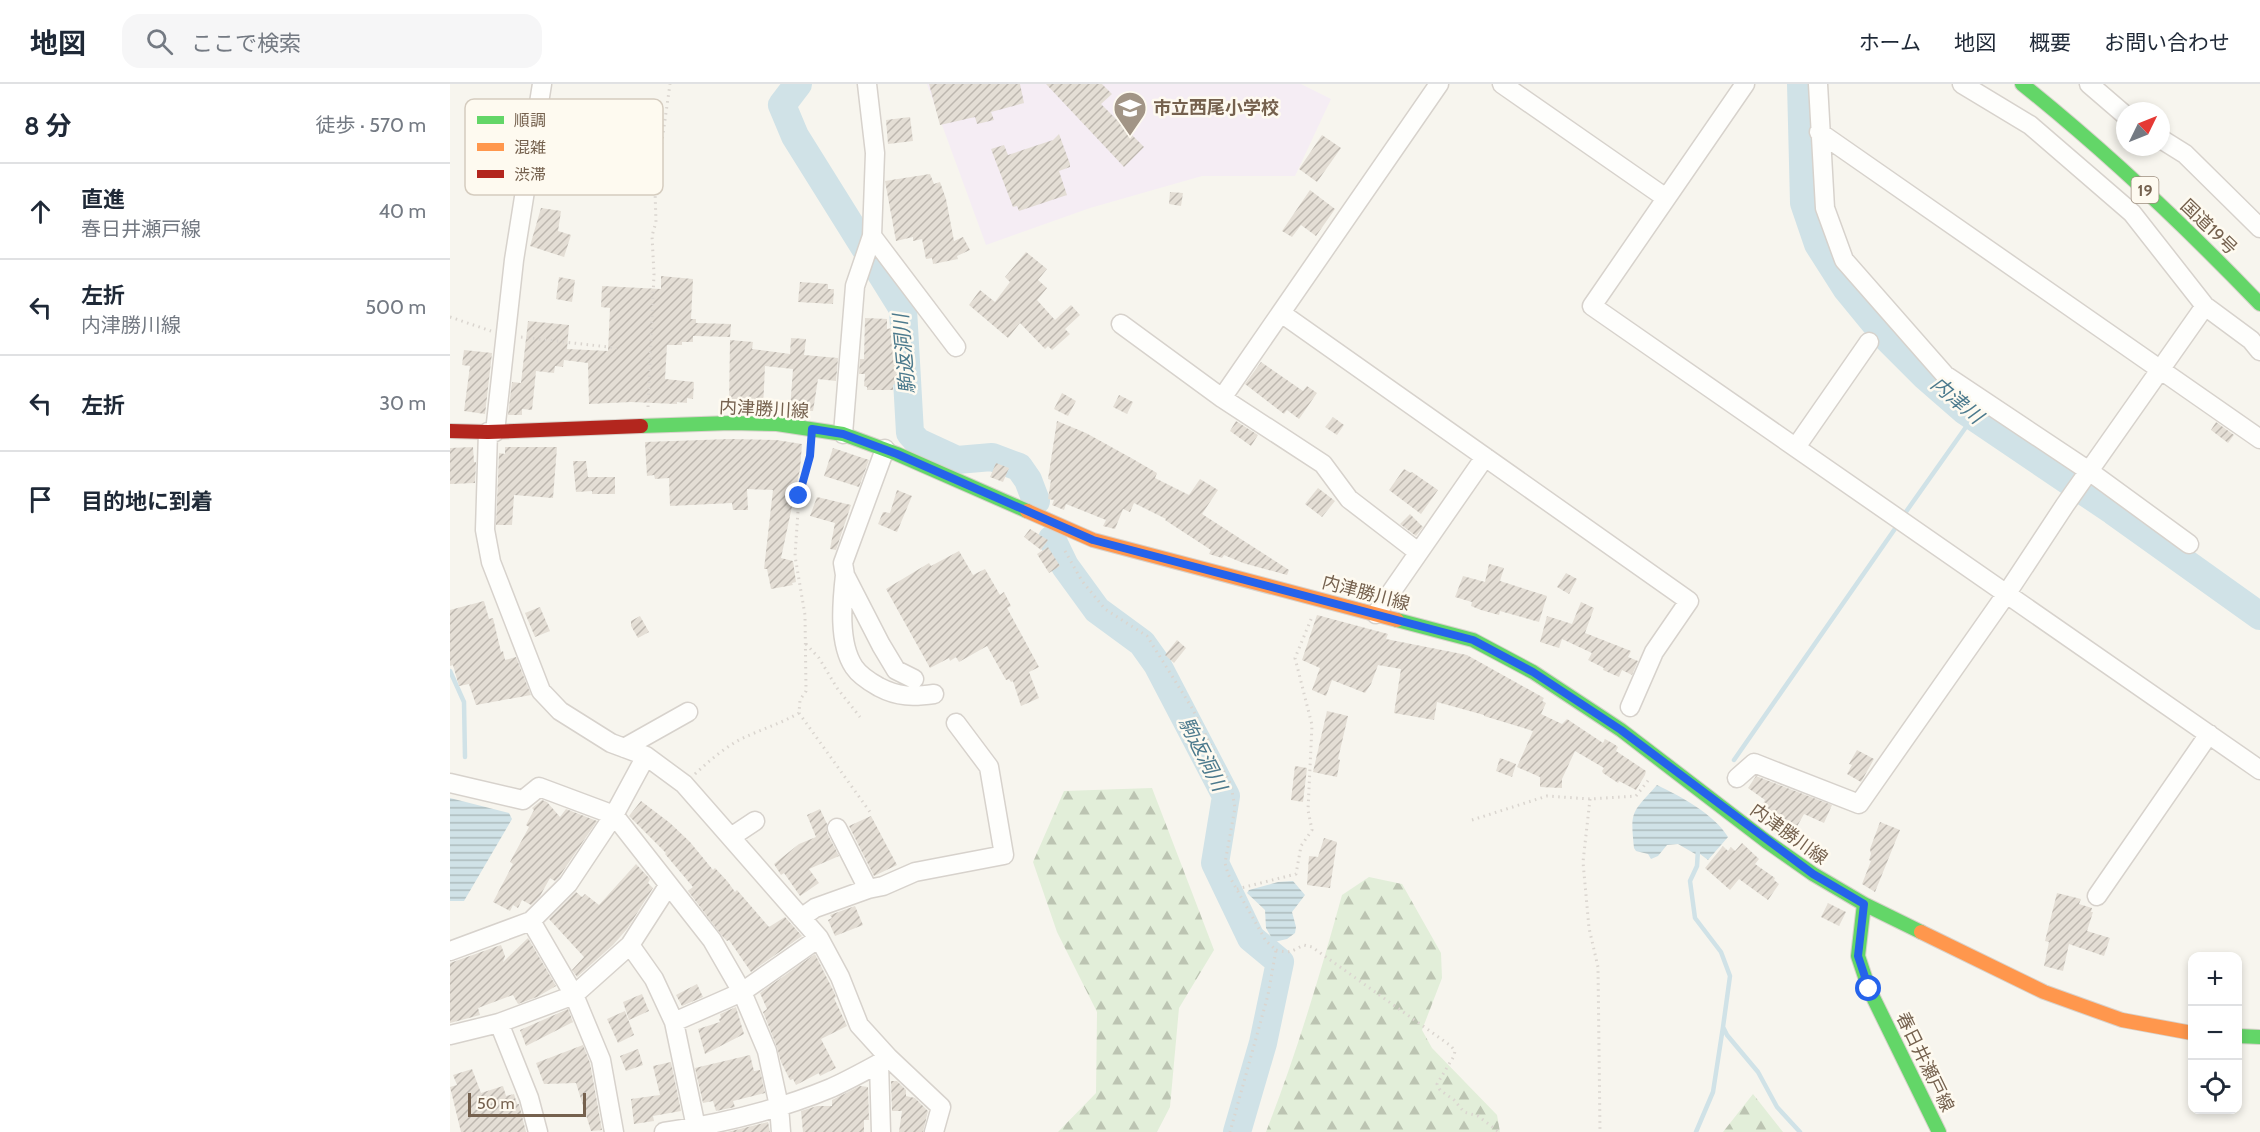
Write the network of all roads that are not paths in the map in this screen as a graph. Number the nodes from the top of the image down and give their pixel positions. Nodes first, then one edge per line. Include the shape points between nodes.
1 (542, 84) edge
2 (867, 84) edge
3 (1439, 84) edge
4 (1502, 84) edge
5 (1745, 84) edge
6 (1818, 84) edge
7 (1962, 84) edge
8 (2022, 84) edge
9 (2089, 84) edge
10 (540, 99) edge
11 (2116, 107) edge
12 (1819, 132) junction
13 (2170, 145) edge
14 (524, 195) edge
15 (1666, 198) junction
16 (2260, 228) edge
17 (872, 236) junction
18 (2260, 304) edge
19 (2205, 306) junction
20 (1281, 313) junction
21 (1121, 324) dead end
22 (1869, 342) dead end
23 (956, 347) dead end
24 (2260, 351) edge
25 (2160, 371) junction
26 (1222, 398) junction
27 (452, 432) edge
28 (491, 432) junction
29 (843, 434) junction
30 (2260, 439) edge
31 (1796, 447) junction
32 (885, 449) junction
33 (1485, 457) junction
34 (2089, 471) junction
35 (2189, 544) dead end
36 (1418, 552) junction
37 (845, 575) junction
38 (2007, 593) junction
39 (1376, 614) junction
40 (914, 678) dead end
41 (934, 694) dead end
42 (1630, 707) dead end
43 (688, 712) dead end
44 (956, 723) dead end
45 (2209, 734) junction
46 (624, 748) junction
47 (646, 756) junction
48 (2260, 770) edge
49 (1737, 778) dead end
50 (450, 783) edge
51 (614, 815) junction
52 (755, 821) dead end
53 (837, 828) dead end
54 (730, 837) junction
55 (669, 886) junction
56 (868, 889) junction
57 (2097, 896) dead end
58 (1864, 904) junction
59 (801, 918) junction
60 (531, 921) junction
61 (819, 938) junction
62 (630, 945) junction
63 (450, 951) edge
64 (742, 992) junction
65 (574, 995) junction
66 (674, 1022) junction
67 (499, 1023) junction
68 (2188, 1032) edge
69 (450, 1035) edge
70 (2242, 1036) edge
71 (2260, 1037) edge
72 (884, 1060) junction
73 (778, 1106) junction
74 (697, 1130) edge
75 (538, 1132) edge
76 (615, 1132) edge
77 (664, 1132) edge
78 (781, 1132) edge
79 (881, 1132) edge
80 (934, 1132) edge
81 (1940, 1132) edge

1 - 10 street
2 - 17 street via 875,153
3 - 20 street
4 - 15 street
5 - 15 street
6 - 12 street
7 - 19 street via 2030,125 2132,213
8 - 18 main road, 国道19号 / 19 via 2204,244
9 - 11 street
12 - 25 street
12 - 34 street via 1825,208 1845,260 1945,375
13 - 16 street via 2185,154
14 - 28 street
15 - 31 street via 1592,306
17 - 23 street
17 - 29 street via 855,286
19 - 24 street via 2252,340
19 - 25 street
20 - 26 street
20 - 33 street
21 - 26 street
22 - 31 street
25 - 30 street
25 - 34 street
26 - 36 street via 1323,464 1349,499
27 - 28 main road, 内津勝川線
28 - 29 main road, 内津勝川線 via 731,423 777,424
28 - 46 street via 485,530 491,562 541,691 560,711
29 - 32 main road, 内津勝川線
31 - 38 street
32 - 37 street via 843,563
32 - 39 main road, 内津勝川線 via 1093,540
33 - 36 street
33 - 42 street via 1689,601 1654,652
34 - 35 street
34 - 38 street
36 - 39 street
37 - 40 street via 896,670
37 - 41 street via 842,609 846,649 854,667 868,681 901,696
38 - 45 street
38 - 49 street via 1859,804 1754,763
39 - 58 main road, 内津勝川線 via 1473,640 1533,672 1621,730 1813,874
43 - 46 street
44 - 56 street via 989,766 1004,855 915,872
45 - 48 street
45 - 57 street
46 - 47 street
47 - 51 street
47 - 54 street via 684,784
50 - 51 street via 523,800 538,787
51 - 55 street
51 - 60 street via 568,884
52 - 54 street
53 - 56 street
54 - 59 street
55 - 62 street
55 - 64 street via 712,940
56 - 59 street via 815,908
58 - 68 main road, 内津勝川線 via 2044,992 2122,1020
58 - 81 main road, 春日井瀬戸線 via 1858,956 1869,989
59 - 61 street
60 - 63 street
60 - 65 street
61 - 64 street
61 - 72 street via 859,1025
62 - 65 street
62 - 66 street via 654,979
64 - 66 street
64 - 73 street via 767,1051
65 - 67 street
65 - 76 street via 601,1060
66 - 74 street
67 - 69 street
67 - 75 street
70 - 71 main road
72 - 73 street via 831,1088
72 - 79 street
72 - 80 street via 941,1107
73 - 74 street
73 - 78 street
74 - 77 street

